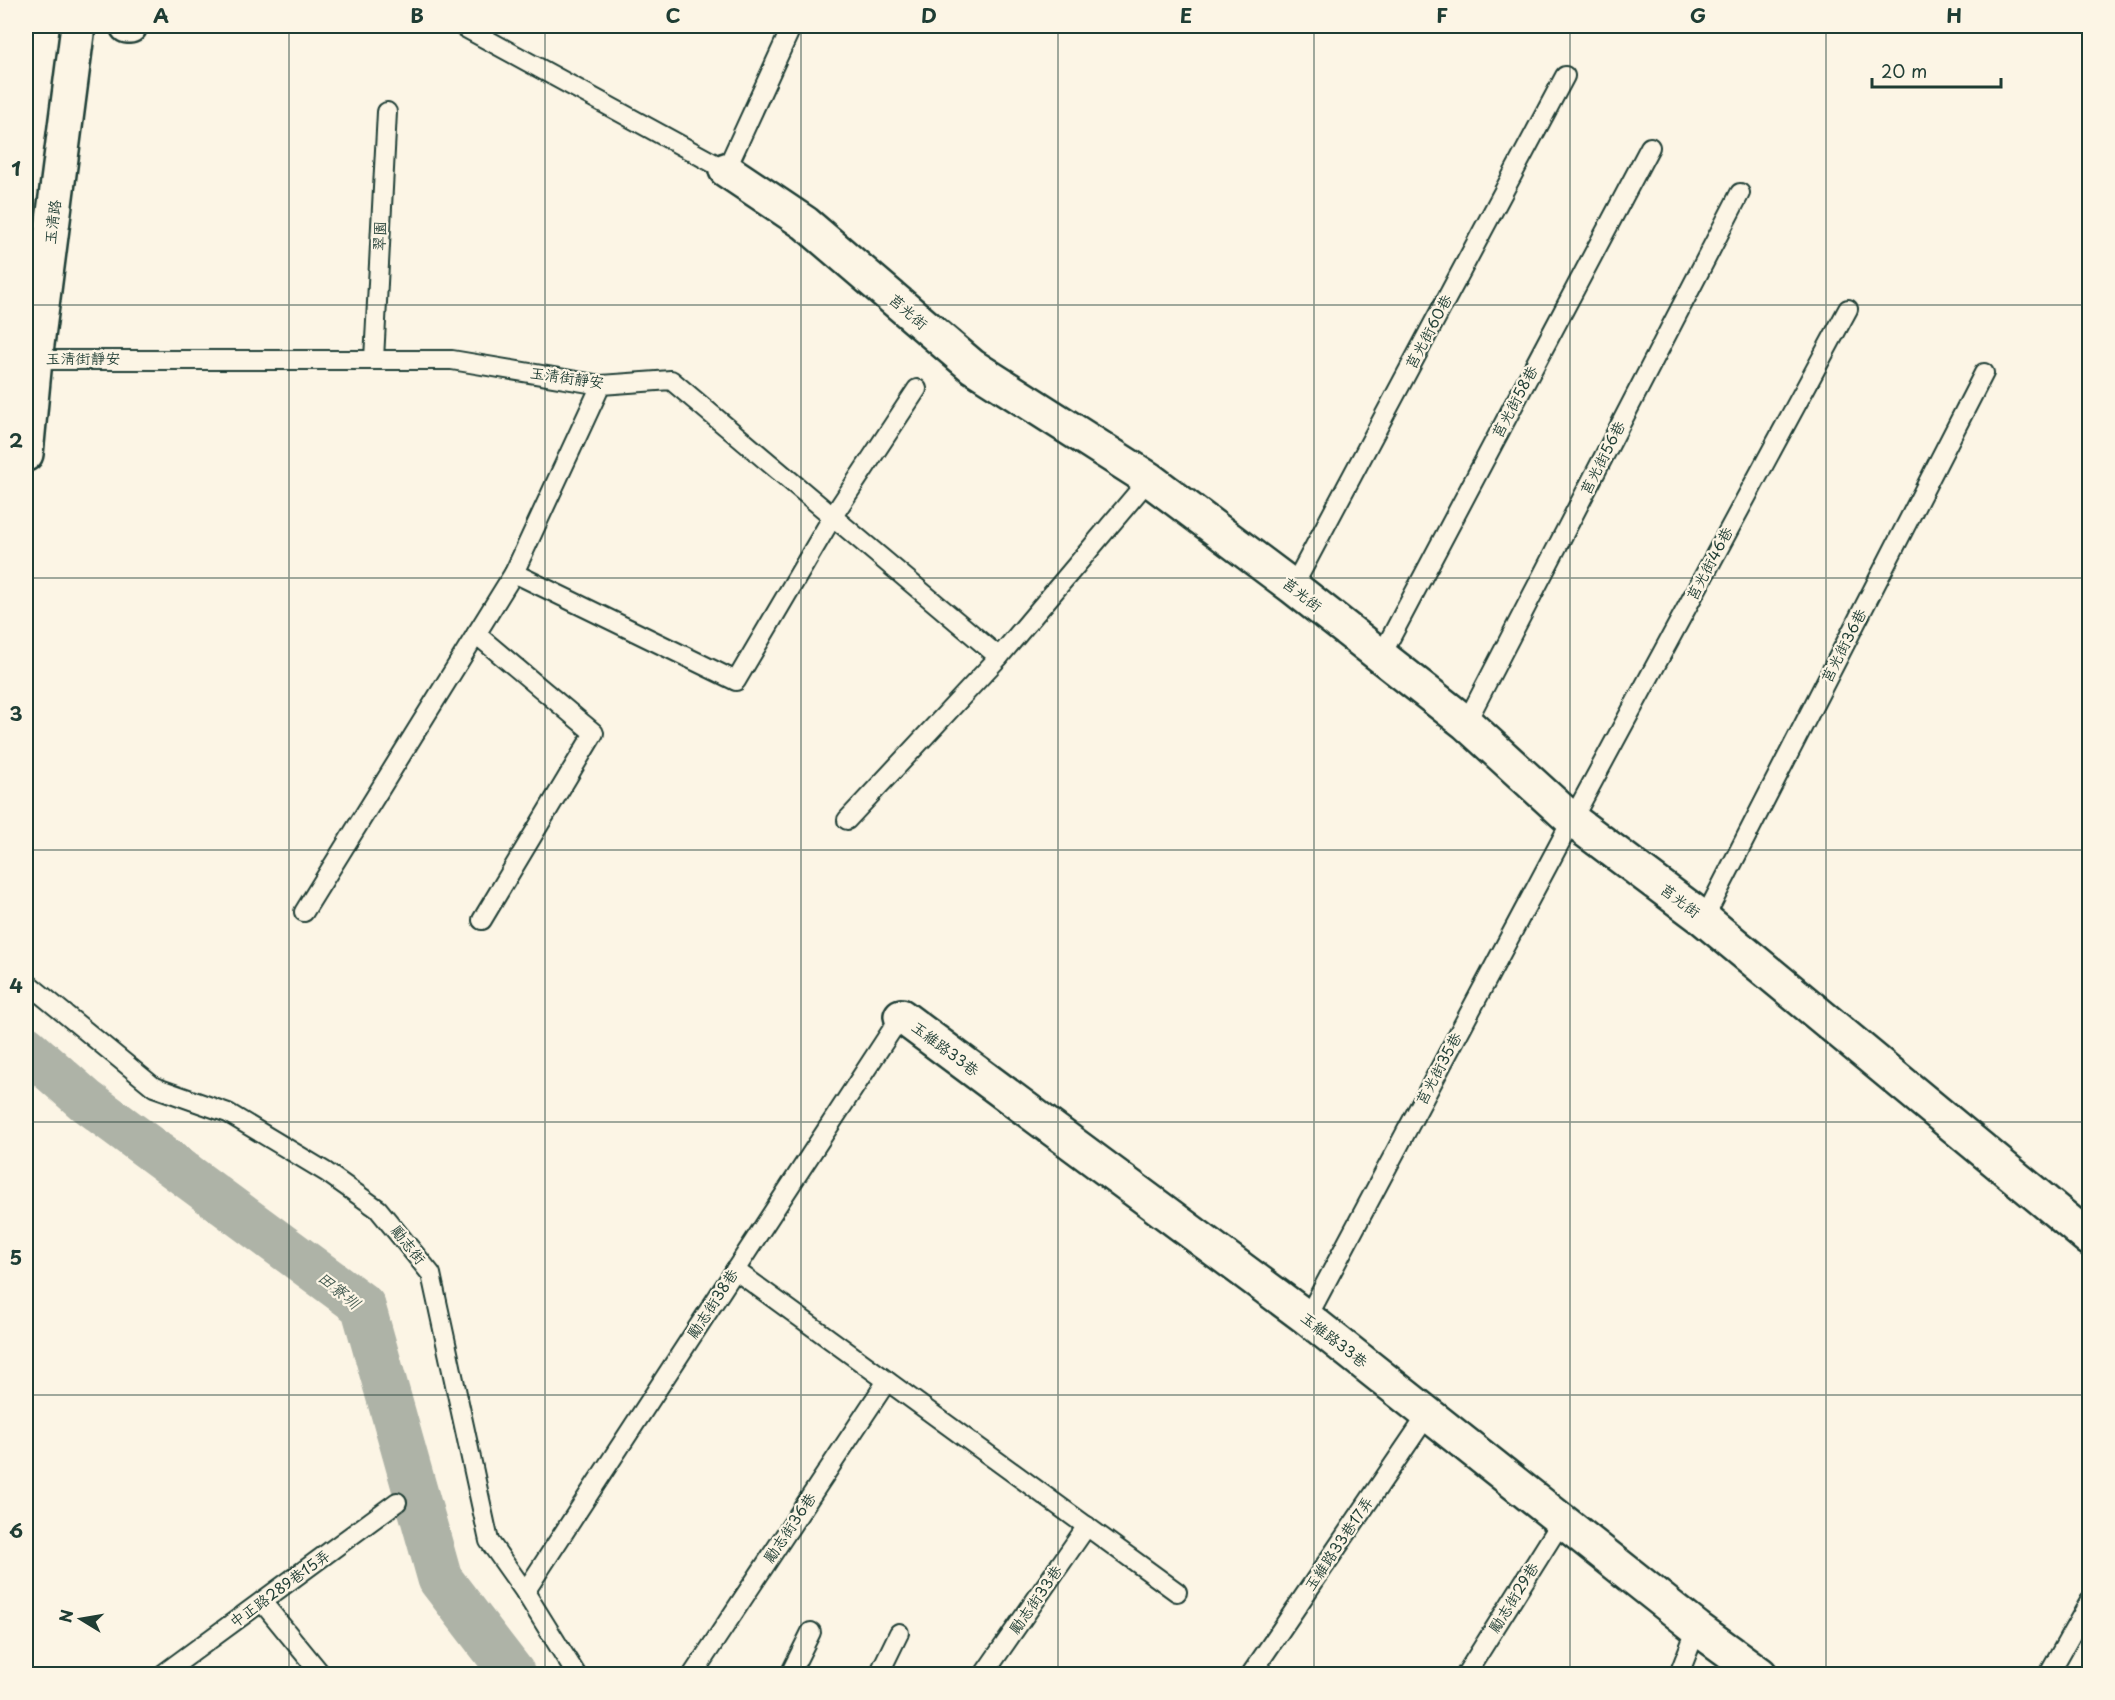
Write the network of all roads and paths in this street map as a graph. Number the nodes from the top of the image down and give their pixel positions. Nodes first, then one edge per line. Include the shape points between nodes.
1 (78, 26) edge
2 (462, 26) edge
3 (792, 26) edge
4 (1565, 76) dead end
5 (387, 112) dead end
6 (1650, 147) dead end
7 (726, 170) junction
8 (1740, 193) dead end
9 (1848, 309) dead end
10 (374, 359) junction
11 (30, 360) edge
12 (1984, 373) dead end
13 (601, 385) junction
14 (917, 390) dead end
15 (26, 454) edge
16 (1149, 479) junction
17 (834, 516) junction
18 (514, 573) junction
19 (1293, 587) junction
20 (476, 634) junction
21 (1381, 656) junction
22 (999, 657) junction
23 (1466, 723) junction
24 (847, 820) dead end
25 (1572, 820) junction
26 (304, 912) dead end
27 (1704, 919) junction
28 (482, 920) dead end
29 (26, 982) edge
30 (901, 1016) joint
31 (2090, 1239) edge
32 (735, 1270) junction
33 (1307, 1318) junction
34 (887, 1381) junction
35 (1428, 1414) junction
36 (397, 1502) dead end
37 (1562, 1521) junction
38 (1087, 1526) junction
39 (525, 1592) junction
40 (1177, 1592) dead end
41 (2090, 1601) edge
42 (263, 1603) junction
43 (1697, 1628) junction
44 (811, 1632) dead end
45 (899, 1633) dead end
46 (163, 1674) edge
47 (321, 1674) edge
48 (576, 1674) edge
49 (693, 1674) edge
50 (790, 1674) edge
51 (879, 1674) edge
52 (984, 1674) edge
53 (1251, 1674) edge
54 (1466, 1674) edge
55 (1679, 1674) edge
56 (1760, 1674) edge
57 (2049, 1674) edge

1 - 11 street, 玉清路
2 - 7 lane, 莒光街
3 - 7 lane
4 - 19 lane, 莒光街60巷
5 - 10 lane, 翠園
6 - 21 lane, 莒光街58巷
7 - 16 street, 莒光街 via 805,224 972,366
8 - 23 lane, 莒光街56巷
9 - 25 lane, 莒光街46巷
10 - 11 lane, 玉清街靜安
10 - 13 lane, 玉清街靜安 via 452,360
11 - 15 street, 玉清路
12 - 27 lane, 莒光街36巷
13 - 17 lane, 玉清街靜安 via 671,380
13 - 18 lane
14 - 17 lane
16 - 19 street, 莒光街
16 - 22 lane
17 - 18 lane via 736,681
17 - 22 lane, 玉清街靜安
18 - 20 lane
19 - 21 street, 莒光街
20 - 26 lane
20 - 28 lane via 594,734
21 - 23 street, 莒光街
22 - 24 lane
23 - 25 street, 莒光街
25 - 27 street, 莒光街
25 - 33 lane, 莒光街35巷
27 - 31 street, 莒光街
29 - 39 lane, 勵志街 via 154,1087 228,1113 326,1172 386,1218 431,1274 489,1541
30 - 32 lane, 勵志街38巷
30 - 33 street, 玉維路33巷
32 - 34 lane
32 - 39 lane, 勵志街38巷
33 - 35 street, 玉維路33巷
34 - 38 lane
34 - 49 lane, 勵志街36巷
35 - 37 street, 玉維路33巷
35 - 53 lane, 玉維路33巷17弄
36 - 42 lane, 中正路289巷15弄
37 - 43 street, 玉維路33巷
37 - 54 lane, 勵志街29巷
38 - 40 lane
38 - 52 lane, 勵志街33巷
39 - 48 lane, 勵志街
41 - 57 lane
42 - 46 lane, 中正路289巷15弄
42 - 47 lane
43 - 55 lane
43 - 56 street, 玉維路33巷
44 - 50 lane
45 - 51 lane

